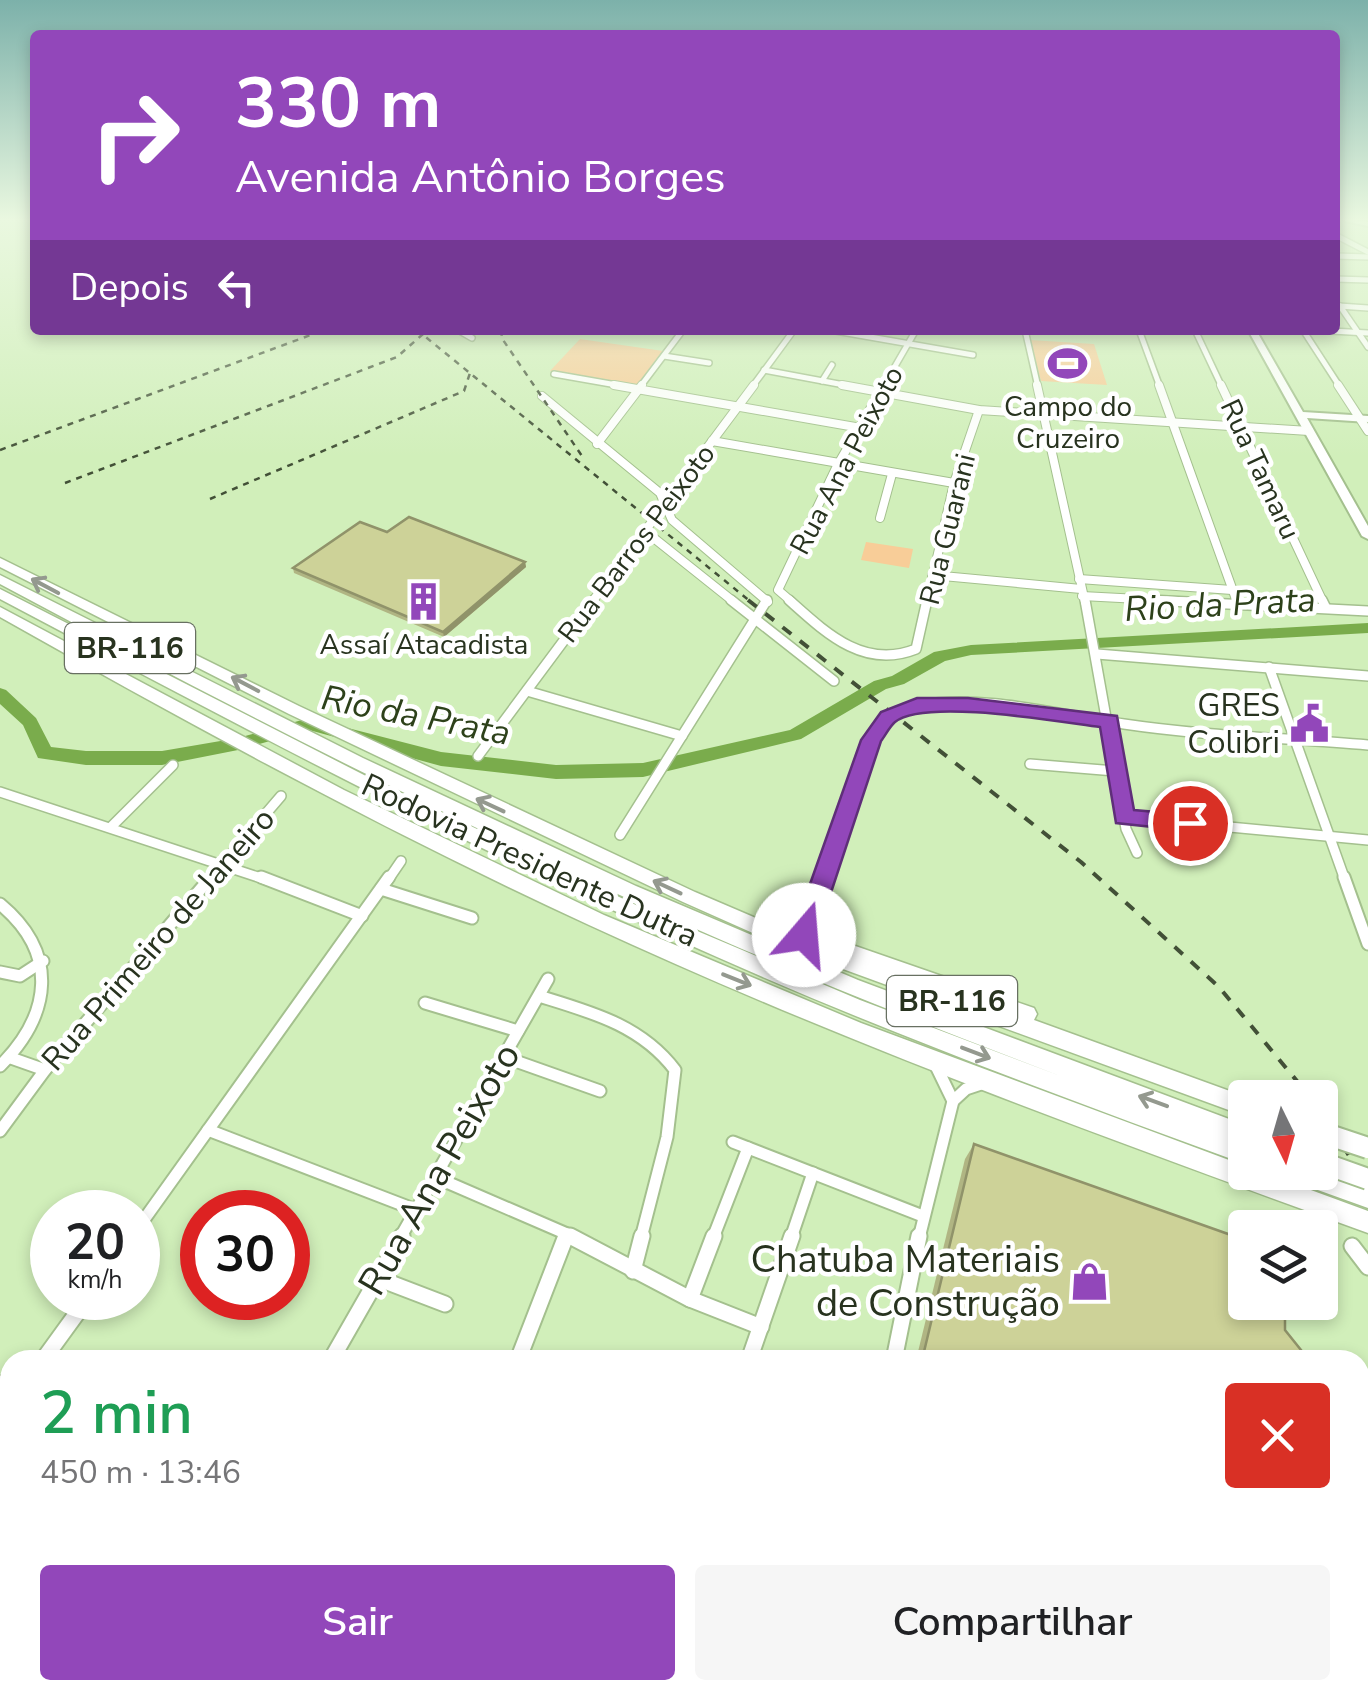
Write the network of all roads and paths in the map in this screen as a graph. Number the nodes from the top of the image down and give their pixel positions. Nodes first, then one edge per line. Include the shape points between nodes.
1 (1340, 306) edge
2 (1368, 308) edge
3 (1340, 310) edge
4 (1340, 331) edge
5 (1358, 332) junction
6 (1368, 333) edge
7 (467, 335) edge
8 (679, 335) edge
9 (790, 335) edge
10 (860, 335) edge
11 (913, 335) edge
12 (1026, 335) edge
13 (1140, 335) edge
14 (1197, 335) edge
15 (1255, 335) edge
16 (1306, 335) edge
17 (472, 338) dead end
18 (908, 343) junction
19 (1368, 347) edge
20 (973, 355) dead end
21 (664, 356) junction
22 (709, 363) dead end
23 (832, 365) dead end
24 (764, 370) junction
25 (554, 374) dead end
26 (822, 381) junction
27 (639, 389) junction
28 (881, 392) junction
29 (542, 396) dead end
30 (738, 406) junction
31 (980, 410) junction
32 (1042, 414) junction
33 (1299, 415) junction
34 (1364, 419) edge
35 (1174, 422) junction
36 (861, 428) junction
37 (1242, 428) junction
38 (1309, 431) junction
39 (1368, 431) edge
40 (712, 441) junction
41 (597, 444) junction
42 (837, 466) junction
43 (892, 474) junction
44 (954, 483) junction
45 (666, 506) junction
46 (880, 518) dead end
47 (646, 531) junction
48 (1368, 536) edge
49 (0, 562) edge
50 (932, 576) junction
51 (0, 579) edge
52 (1081, 588) junction
53 (1232, 590) junction
54 (0, 593) edge
55 (1237, 602) junction
56 (1326, 608) junction
57 (0, 611) edge
58 (1368, 611) edge
59 (756, 617) junction
60 (1094, 647) junction
61 (916, 648) joint
62 (1268, 667) junction
63 (1368, 676) edge
64 (834, 681) dead end
65 (526, 691) junction
66 (254, 719) junction
67 (1110, 720) junction
68 (682, 736) junction
69 (1295, 738) junction
70 (1368, 745) edge
71 (317, 752) junction
72 (478, 756) dead end
73 (1030, 764) dead end
74 (173, 765) dead end
75 (1115, 771) junction
76 (0, 792) edge
77 (280, 796) dead end
78 (1124, 817) junction
79 (111, 827) junction
80 (620, 835) dead end
81 (1330, 836) junction
82 (1368, 840) edge
83 (1137, 853) dead end
84 (401, 861) dead end
85 (224, 863) junction
86 (381, 889) junction
87 (0, 904) edge
88 (362, 916) junction
89 (472, 918) dead end
90 (756, 926) junction
91 (804, 935) junction
92 (1368, 944) edge
93 (43, 961) junction
94 (0, 972) edge
95 (548, 979) dead end
96 (539, 996) junction
97 (425, 1003) dead end
98 (518, 1031) junction
99 (504, 1057) junction
100 (930, 1057) junction
101 (5, 1062) edge
102 (45, 1070) junction
103 (1150, 1071) junction
104 (991, 1081) junction
105 (600, 1091) dead end
106 (1228, 1100) edge
107 (953, 1101) junction
108 (1228, 1129) edge
109 (208, 1130) junction
110 (0, 1131) edge
111 (1338, 1138) edge
112 (733, 1142) dead end
113 (1228, 1147) edge
114 (748, 1148) junction
115 (1368, 1148) edge
116 (1228, 1161) edge
117 (1338, 1168) edge
118 (813, 1173) junction
119 (435, 1177) junction
120 (1368, 1179) edge
121 (1338, 1186) edge
122 (1306, 1190) edge
123 (160, 1197) edge
124 (1368, 1197) edge
125 (416, 1210) junction
126 (923, 1216) junction
127 (1368, 1222) edge
128 (567, 1234) junction
129 (1352, 1246) dead end
130 (1368, 1267) edge
131 (633, 1271) junction
132 (378, 1278) junction
133 (690, 1299) junction
134 (445, 1304) dead end
135 (72, 1320) edge
136 (762, 1326) junction
137 (50, 1350) edge
138 (336, 1350) edge
139 (522, 1350) edge
140 (753, 1350) edge
141 (896, 1350) edge

1 - 2 street
3 - 5 street
4 - 5 street
5 - 6 street
5 - 19 street
7 - 17 street
8 - 21 street
9 - 24 street, Rua Barros Peixoto
10 - 18 street
11 - 18 street, Rua Ana Peixoto
12 - 32 street
13 - 35 street
14 - 37 street, Rua Tamaru
15 - 33 street
16 - 34 street
18 - 20 street
18 - 28 street, Rua Ana Peixoto
21 - 22 street
21 - 27 street
23 - 26 street
24 - 26 street
24 - 30 street, Rua Barros Peixoto
25 - 27 street
26 - 28 street
27 - 30 street
27 - 41 street
28 - 31 street
28 - 36 street, Rua Ana Peixoto
29 - 41 street
30 - 36 street
30 - 40 street, Rua Barros Peixoto
31 - 32 street
31 - 44 street, Rua Guarani
32 - 35 street
32 - 52 street
33 - 34 street
33 - 38 street
34 - 39 street
35 - 37 street
35 - 53 street
36 - 42 street, Rua Ana Peixoto
37 - 38 street
37 - 56 street, Rua Tamaru
38 - 48 street
40 - 42 street
40 - 45 street, Rua Barros Peixoto
41 - 45 street via 660,493
42 - 43 street
42 - 61 street, Rua Ana Peixoto via 778,590 860,653 896,657
43 - 44 street
43 - 46 street
44 - 50 street, Rua Guarani
45 - 47 street, Rua Barros Peixoto
45 - 59 street via 672,520 769,601
47 - 59 street
47 - 65 street, Rua Barros Peixoto
90 -> 49 highway, BR-116 via 294,710
50 - 52 street
50 - 61 street, Rua Guarani
51 - 66 highway, Rodovia Presidente Dutra / BR-116
52 - 53 street
52 - 55 street via 1210,605
52 - 60 street
53 - 55 street
54 - 66 highway, Rodovia Presidente Dutra / BR-116
55 - 56 street
56 - 58 street
57 -> 100 highway, BR-116 via 432,841 683,958
59 - 64 street
59 - 68 street
60 - 62 street
60 - 67 street
62 - 63 street
62 - 69 street
65 - 68 street
65 - 72 street, Rua Barros Peixoto
66 - 71 highway, Rodovia Presidente Dutra / BR-116
67 - 69 street
67 - 75 street
67 - 91 street via 931,703 888,717 864,756
68 - 80 street
69 - 70 street
69 - 81 street
108 -> 71 highway, Rodovia Presidente Dutra / BR-116 via 722,932
71 -> 113 highway, Rodovia Presidente Dutra / BR-116 via 720,950 910,1029
73 - 75 street
74 - 79 street
75 - 78 street
76 - 79 street
77 - 85 street, Rua Primeiro de Janeiro
78 - 81 street
78 - 83 street
79 - 85 street
81 - 82 street
81 - 92 street
84 - 86 street
85 - 88 street
85 - 102 street, Rua Primeiro de Janeiro
86 - 88 street
86 - 89 street
87 - 93 street via 30,932
88 - 109 street
90 - 91 highway
90 - 103 highway, BR-116
91 - 103 highway via 1071,1031
93 - 94 street via 20,976
93 - 101 street via 35,1018
95 - 96 street, Rua Ana Peixoto
96 - 98 street, Rua Ana Peixoto
96 - 131 street via 622,1024 654,1044 675,1070 667,1137
97 - 98 street
98 - 99 street, Rua Ana Peixoto
99 - 105 street
99 - 119 street, Rua Ana Peixoto
100 - 104 highway, BR-116
100 - 107 street
101 - 102 street
102 - 110 street, Rua Primeiro de Janeiro
103 - 106 highway, BR-116
104 - 107 street
104 - 116 highway, BR-116
107 - 126 street
109 - 123 street
109 - 125 street
111 - 115 highway, bridge
112 - 114 street
114 - 118 street
114 - 133 street
117 - 120 highway, bridge
118 - 126 street
118 - 136 street
119 - 125 street, Rua Ana Peixoto
119 - 128 street
121 - 124 highway, BR-116
122 - 127 highway, BR-116
125 - 132 street, Rua Ana Peixoto
126 - 141 street
128 - 131 street
128 - 139 street
129 - 130 street
131 - 133 street
132 - 134 street
132 - 138 street, Rua Ana Peixoto
133 - 136 street
135 - 137 street
136 - 140 street

